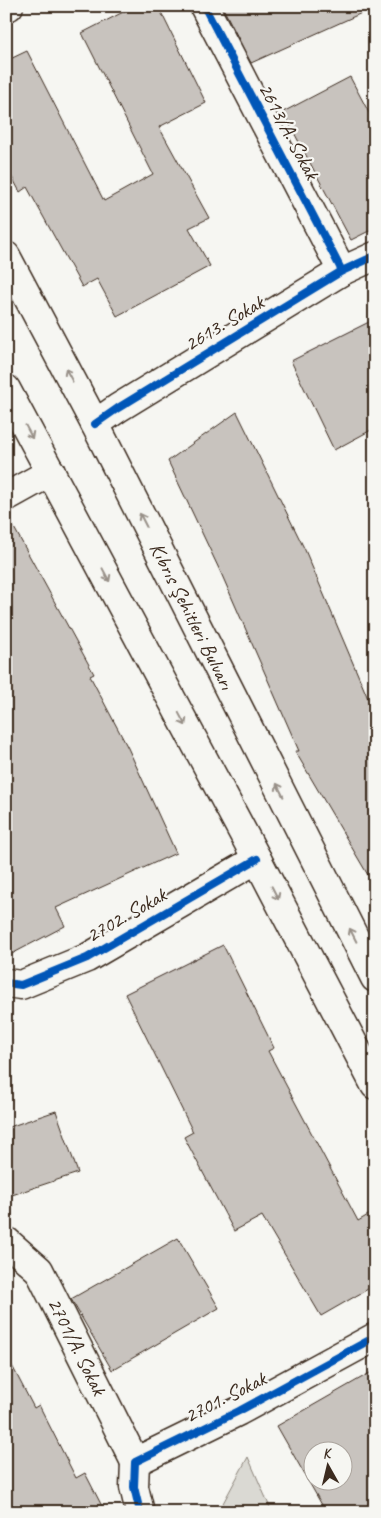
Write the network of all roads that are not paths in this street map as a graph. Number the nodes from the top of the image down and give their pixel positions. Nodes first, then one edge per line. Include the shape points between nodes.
1 (204, 6) edge
2 (6, 256) edge
3 (375, 256) edge
4 (342, 271) junction
5 (6, 389) edge
6 (95, 424) junction
7 (51, 472) junction
8 (6, 497) edge
9 (257, 859) junction
10 (375, 978) edge
11 (6, 984) edge
12 (375, 1086) edge
13 (6, 1241) edge
14 (375, 1337) edge
15 (135, 1462) junction
16 (140, 1512) edge

1 - 4 main road, 2613/A. Sokak
6 -> 2 main road, Kıbrıs Şehitleri Bulvarı
3 - 4 main road, 2613. Sokak
4 - 6 main road, 2613. Sokak
5 -> 7 main road
10 -> 6 main road, Kıbrıs Şehitleri Bulvarı
7 - 8 main road
7 -> 9 main road
9 - 11 main road, 2702. Sokak via 87,958 21,986
9 -> 12 main road
13 - 15 main road, 2701/A. Sokak via 39,1270
14 - 15 main road, 2701. Sokak via 239,1411
15 - 16 main road via 134,1487

